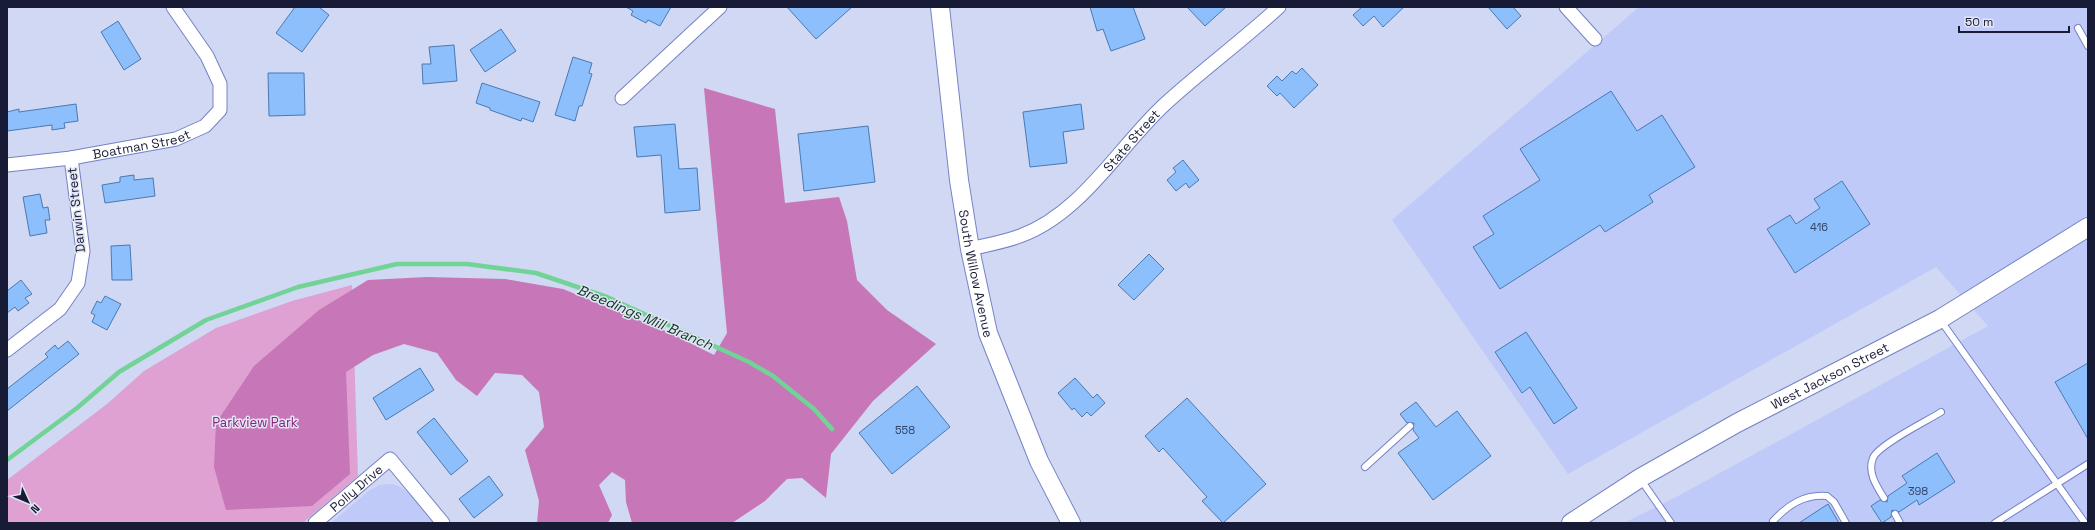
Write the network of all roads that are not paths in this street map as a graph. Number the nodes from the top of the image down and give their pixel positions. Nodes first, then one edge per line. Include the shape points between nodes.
1 (173, 7) edge
2 (720, 7) edge
3 (940, 7) edge
4 (1279, 7) edge
5 (1566, 7) edge
6 (2078, 28) dead end
7 (1595, 40) dead end
8 (2088, 46) edge
9 (622, 98) dead end
10 (71, 158) junction
11 (7, 165) edge
12 (2088, 227) edge
13 (970, 249) junction
14 (1940, 319) junction
15 (7, 350) edge
16 (1941, 412) dead end
17 (1410, 426) dead end
18 (2088, 464) edge
19 (1365, 467) dead end
20 (1640, 478) junction
21 (2056, 484) junction
22 (1884, 498) dead end
23 (1895, 514) dead end
24 (1773, 521) dead end
25 (315, 523) edge
26 (443, 523) edge
27 (1071, 523) edge
28 (1571, 523) edge
29 (1671, 523) edge
30 (1846, 523) edge
31 (1900, 523) edge
32 (1995, 523) edge
33 (2085, 523) edge

1 - 10 street, Boatman Street via 207,56 220,84 220,110 205,126 176,139
2 - 9 street
3 - 13 street, South Willow Avenue via 959,180
4 - 13 street, State Street via 1186,85 1120,151 1092,187 1056,217 1020,236
5 - 7 street
6 - 8 lane
10 - 11 street, Boatman Street
10 - 15 street, Darwin Street via 83,250 78,283 60,309
12 - 14 street, West Jackson Street
13 - 27 street, South Willow Avenue via 988,333 1039,460
14 - 20 street, West Jackson Street via 1737,423
14 - 21 lane
16 - 22 lane via 1881,448 1873,458 1871,471 1875,484
17 - 19 lane
18 - 21 lane
20 - 28 street, West Jackson Street
20 - 29 lane
21 - 32 lane
21 - 33 lane
23 - 31 lane
24 - 30 lane via 1786,508 1802,499 1817,495 1827,496 1834,502
25 - 26 street, Polly Drive via 390,459

